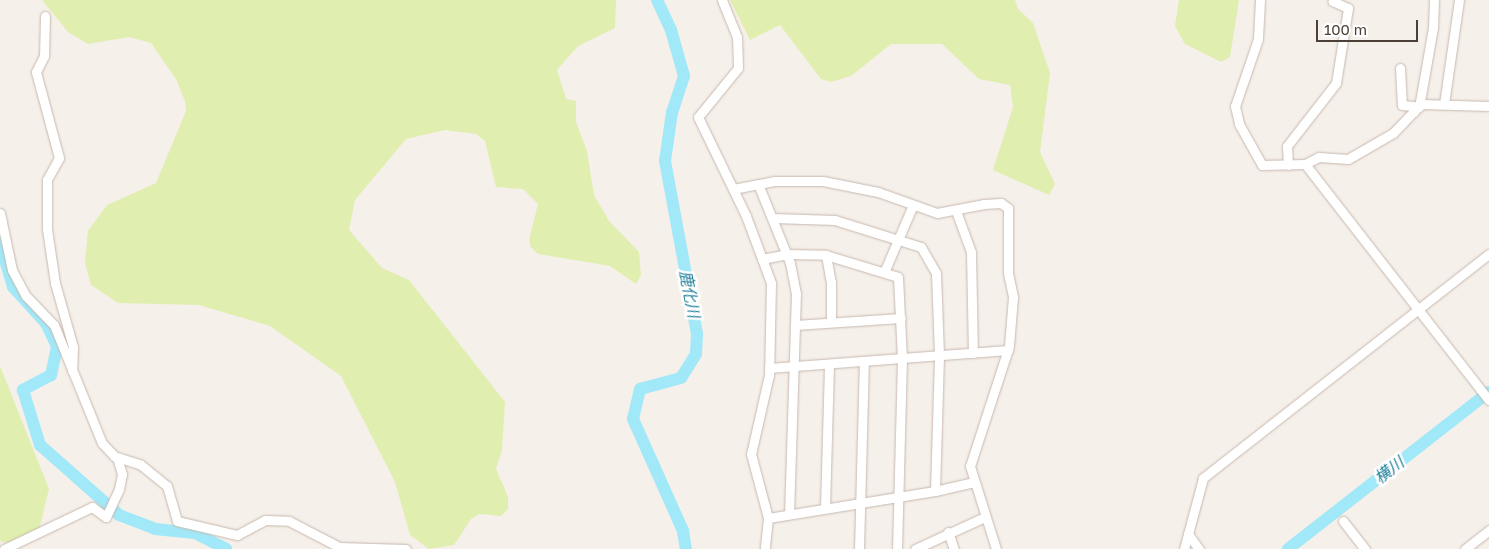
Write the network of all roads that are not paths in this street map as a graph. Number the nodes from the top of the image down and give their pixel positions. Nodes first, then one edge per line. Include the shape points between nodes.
1 (722, 0) edge
2 (1260, 0) edge
3 (1434, 0) edge
4 (1459, 0) edge
5 (1332, 1) edge
6 (45, 16) dead end
7 (1400, 68) dead end
8 (1444, 104) junction
9 (1489, 106) edge
10 (1417, 109) junction
11 (1306, 164) junction
12 (1288, 165) junction
13 (758, 184) junction
14 (733, 188) junction
15 (913, 205) junction
16 (956, 211) junction
17 (0, 213) edge
18 (772, 218) junction
19 (899, 237) junction
20 (786, 254) junction
21 (1489, 254) edge
22 (826, 255) junction
23 (762, 259) junction
24 (885, 270) junction
25 (1419, 310) junction
26 (901, 318) junction
27 (831, 322) junction
28 (795, 324) junction
29 (1008, 350) junction
30 (974, 353) junction
31 (939, 355) junction
32 (902, 359) junction
33 (864, 362) junction
34 (829, 364) junction
35 (794, 366) junction
36 (769, 368) junction
37 (72, 373) junction
38 (1486, 397) edge
39 (117, 458) junction
40 (974, 482) junction
41 (935, 491) junction
42 (898, 497) junction
43 (860, 503) junction
44 (825, 508) junction
45 (789, 514) junction
46 (985, 517) junction
47 (768, 518) junction
48 (1343, 521) dead end
49 (1489, 530) edge
50 (948, 532) junction
51 (1188, 534) junction
52 (4, 549) edge
53 (406, 549) edge
54 (765, 549) edge
55 (859, 549) edge
56 (897, 549) edge
57 (915, 549) edge
58 (954, 549) edge
59 (996, 549) edge
60 (1184, 549) edge
61 (1199, 549) edge
62 (1365, 549) edge
63 (1465, 549) edge

1 - 14 street via 736,38 738,68 698,117
2 - 12 street via 1258,39 1235,112 1262,165
3 - 10 street via 1433,28
4 - 8 street
5 - 12 street via 1348,8 1336,83 1287,146
6 - 37 street via 44,56 36,72 59,158 48,180 47,229 55,283 73,347
7 - 10 street via 1402,106
8 - 9 street
8 - 10 street
10 - 11 street via 1392,133 1348,159 1319,158
11 - 12 street
11 - 25 street
13 - 14 street
13 - 15 street via 838,183
13 - 18 street
14 - 23 street
15 - 16 street via 936,213
15 - 19 street
16 - 29 street via 984,204 1008,208 1008,273 1014,298
16 - 30 street via 971,252
17 - 37 street via 12,270 26,296 54,325
18 - 19 street via 835,220
18 - 20 street
19 - 24 street
19 - 31 street via 922,246 935,266
20 - 22 street
20 - 23 street
20 - 28 street via 795,283
21 - 25 street
22 - 24 street
22 - 27 street
23 - 36 street via 771,283
24 - 26 street via 900,281
25 - 38 street
25 - 51 street via 1202,478
26 - 27 street
26 - 32 street
27 - 28 street
28 - 35 street
29 - 30 street
29 - 40 street via 972,452
30 - 31 street
31 - 32 street
31 - 41 street
32 - 33 street
32 - 42 street
33 - 34 street
33 - 43 street
34 - 35 street
34 - 44 street
35 - 36 street
35 - 45 street
36 - 47 street via 751,454
37 - 39 street via 94,413 102,443
39 - 52 street via 122,474 106,517 92,507
39 - 53 street via 141,465 166,486 172,496 172,516 182,525 237,535 265,520 289,521 339,547
40 - 41 street
40 - 46 street
41 - 42 street
42 - 43 street
42 - 56 street
43 - 44 street
43 - 55 street
44 - 45 street
45 - 47 street
46 - 50 street
46 - 59 street
47 - 54 street
48 - 62 street
49 - 63 street
50 - 57 street
50 - 58 street
51 - 60 street
51 - 61 street

